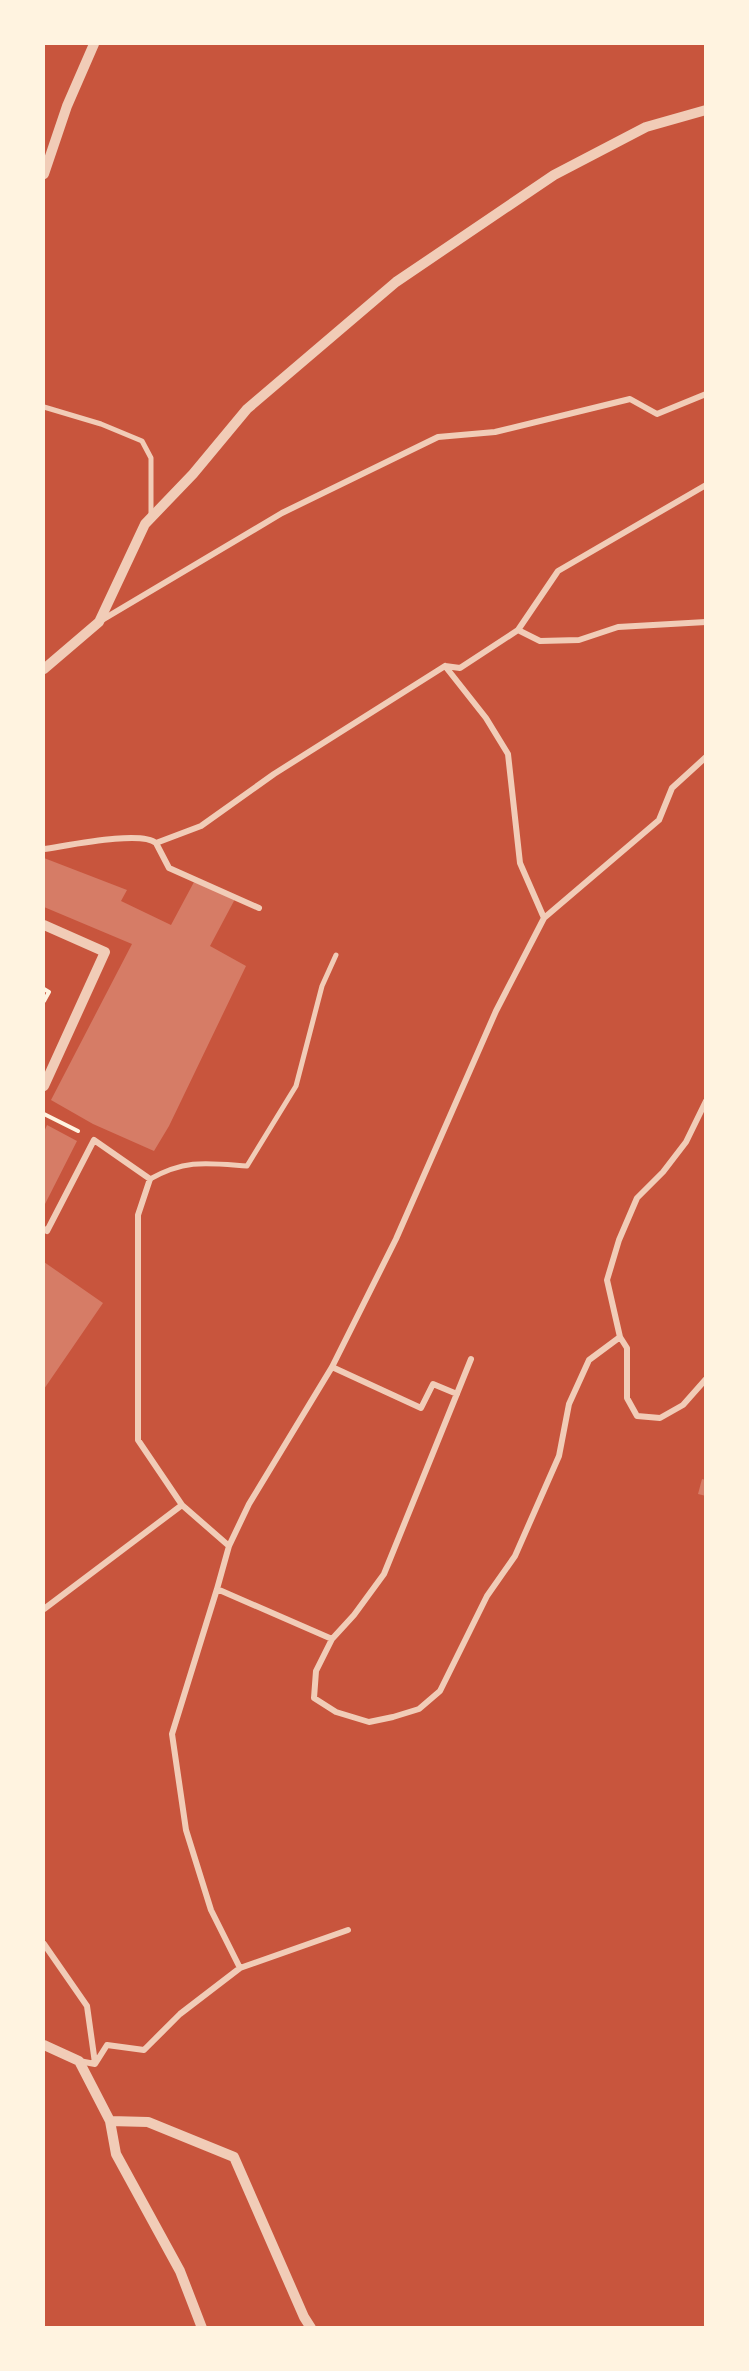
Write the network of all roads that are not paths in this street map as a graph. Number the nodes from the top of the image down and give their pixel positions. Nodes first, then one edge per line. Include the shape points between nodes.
1 (94, 44) edge
2 (705, 110) edge
3 (44, 174) edge
4 (705, 394) edge
5 (44, 407) edge
6 (705, 485) edge
7 (151, 519) junction
8 (99, 622) junction
9 (705, 622) edge
10 (518, 630) junction
11 (446, 666) junction
12 (44, 669) edge
13 (705, 757) edge
14 (156, 843) junction
15 (44, 849) edge
16 (258, 908) dead end
17 (544, 918) junction
18 (44, 925) edge
19 (336, 955) dead end
20 (44, 1086) edge
21 (705, 1101) edge
22 (150, 1179) junction
23 (44, 1230) edge
24 (620, 1338) junction
25 (471, 1359) dead end
26 (332, 1367) junction
27 (705, 1379) edge
28 (457, 1394) junction
29 (182, 1505) junction
30 (229, 1545) junction
31 (218, 1589) junction
32 (44, 1609) edge
33 (332, 1639) junction
34 (348, 1930) dead end
35 (44, 1944) edge
36 (240, 1968) junction
37 (44, 2045) edge
38 (79, 2061) junction
39 (95, 2064) junction
40 (110, 2121) junction
41 (202, 2328) edge
42 (311, 2328) edge

1 - 3 street
2 - 7 street via 646,127 554,175 396,282 247,409
4 - 8 street via 657,414 630,399 495,432 438,437 282,513
5 - 7 street via 142,441 151,458
6 - 10 street via 558,571
7 - 8 street via 145,524
8 - 12 street
9 - 10 street via 618,627 579,640 540,641
10 - 11 street via 460,668
11 - 14 street via 274,774 201,826
11 - 17 street via 508,754 520,863
13 - 17 street via 672,788 659,820
14 - 15 street via 151,839 119,838
14 - 16 street via 169,868
17 - 26 street via 496,1011 396,1239
18 - 20 street via 105,952
19 - 22 street via 322,986 296,1086 247,1166 186,1164
21 - 24 street via 686,1142 637,1198 619,1240 607,1280
22 - 23 street via 94,1140
22 - 29 street via 138,1215 138,1440
24 - 27 street via 627,1348 627,1398 637,1416 660,1418 683,1405
24 - 33 street via 589,1360 569,1404 559,1456 515,1556 487,1596 440,1690 419,1708 393,1717 369,1722 336,1712 314,1698 316,1671
25 - 28 street
26 - 28 street via 421,1408 433,1384
26 - 30 street via 249,1504
28 - 33 street via 384,1574
29 - 30 street
29 - 32 street
30 - 31 street
31 - 33 street
31 - 36 street via 172,1734 186,1830 210,1910
34 - 36 street
35 - 39 street via 87,2006
36 - 39 street via 180,2014 144,2050 107,2045
37 - 38 street
38 - 39 street
38 - 40 street
40 - 41 street via 116,2154 180,2271
40 - 42 street via 148,2122 234,2157

